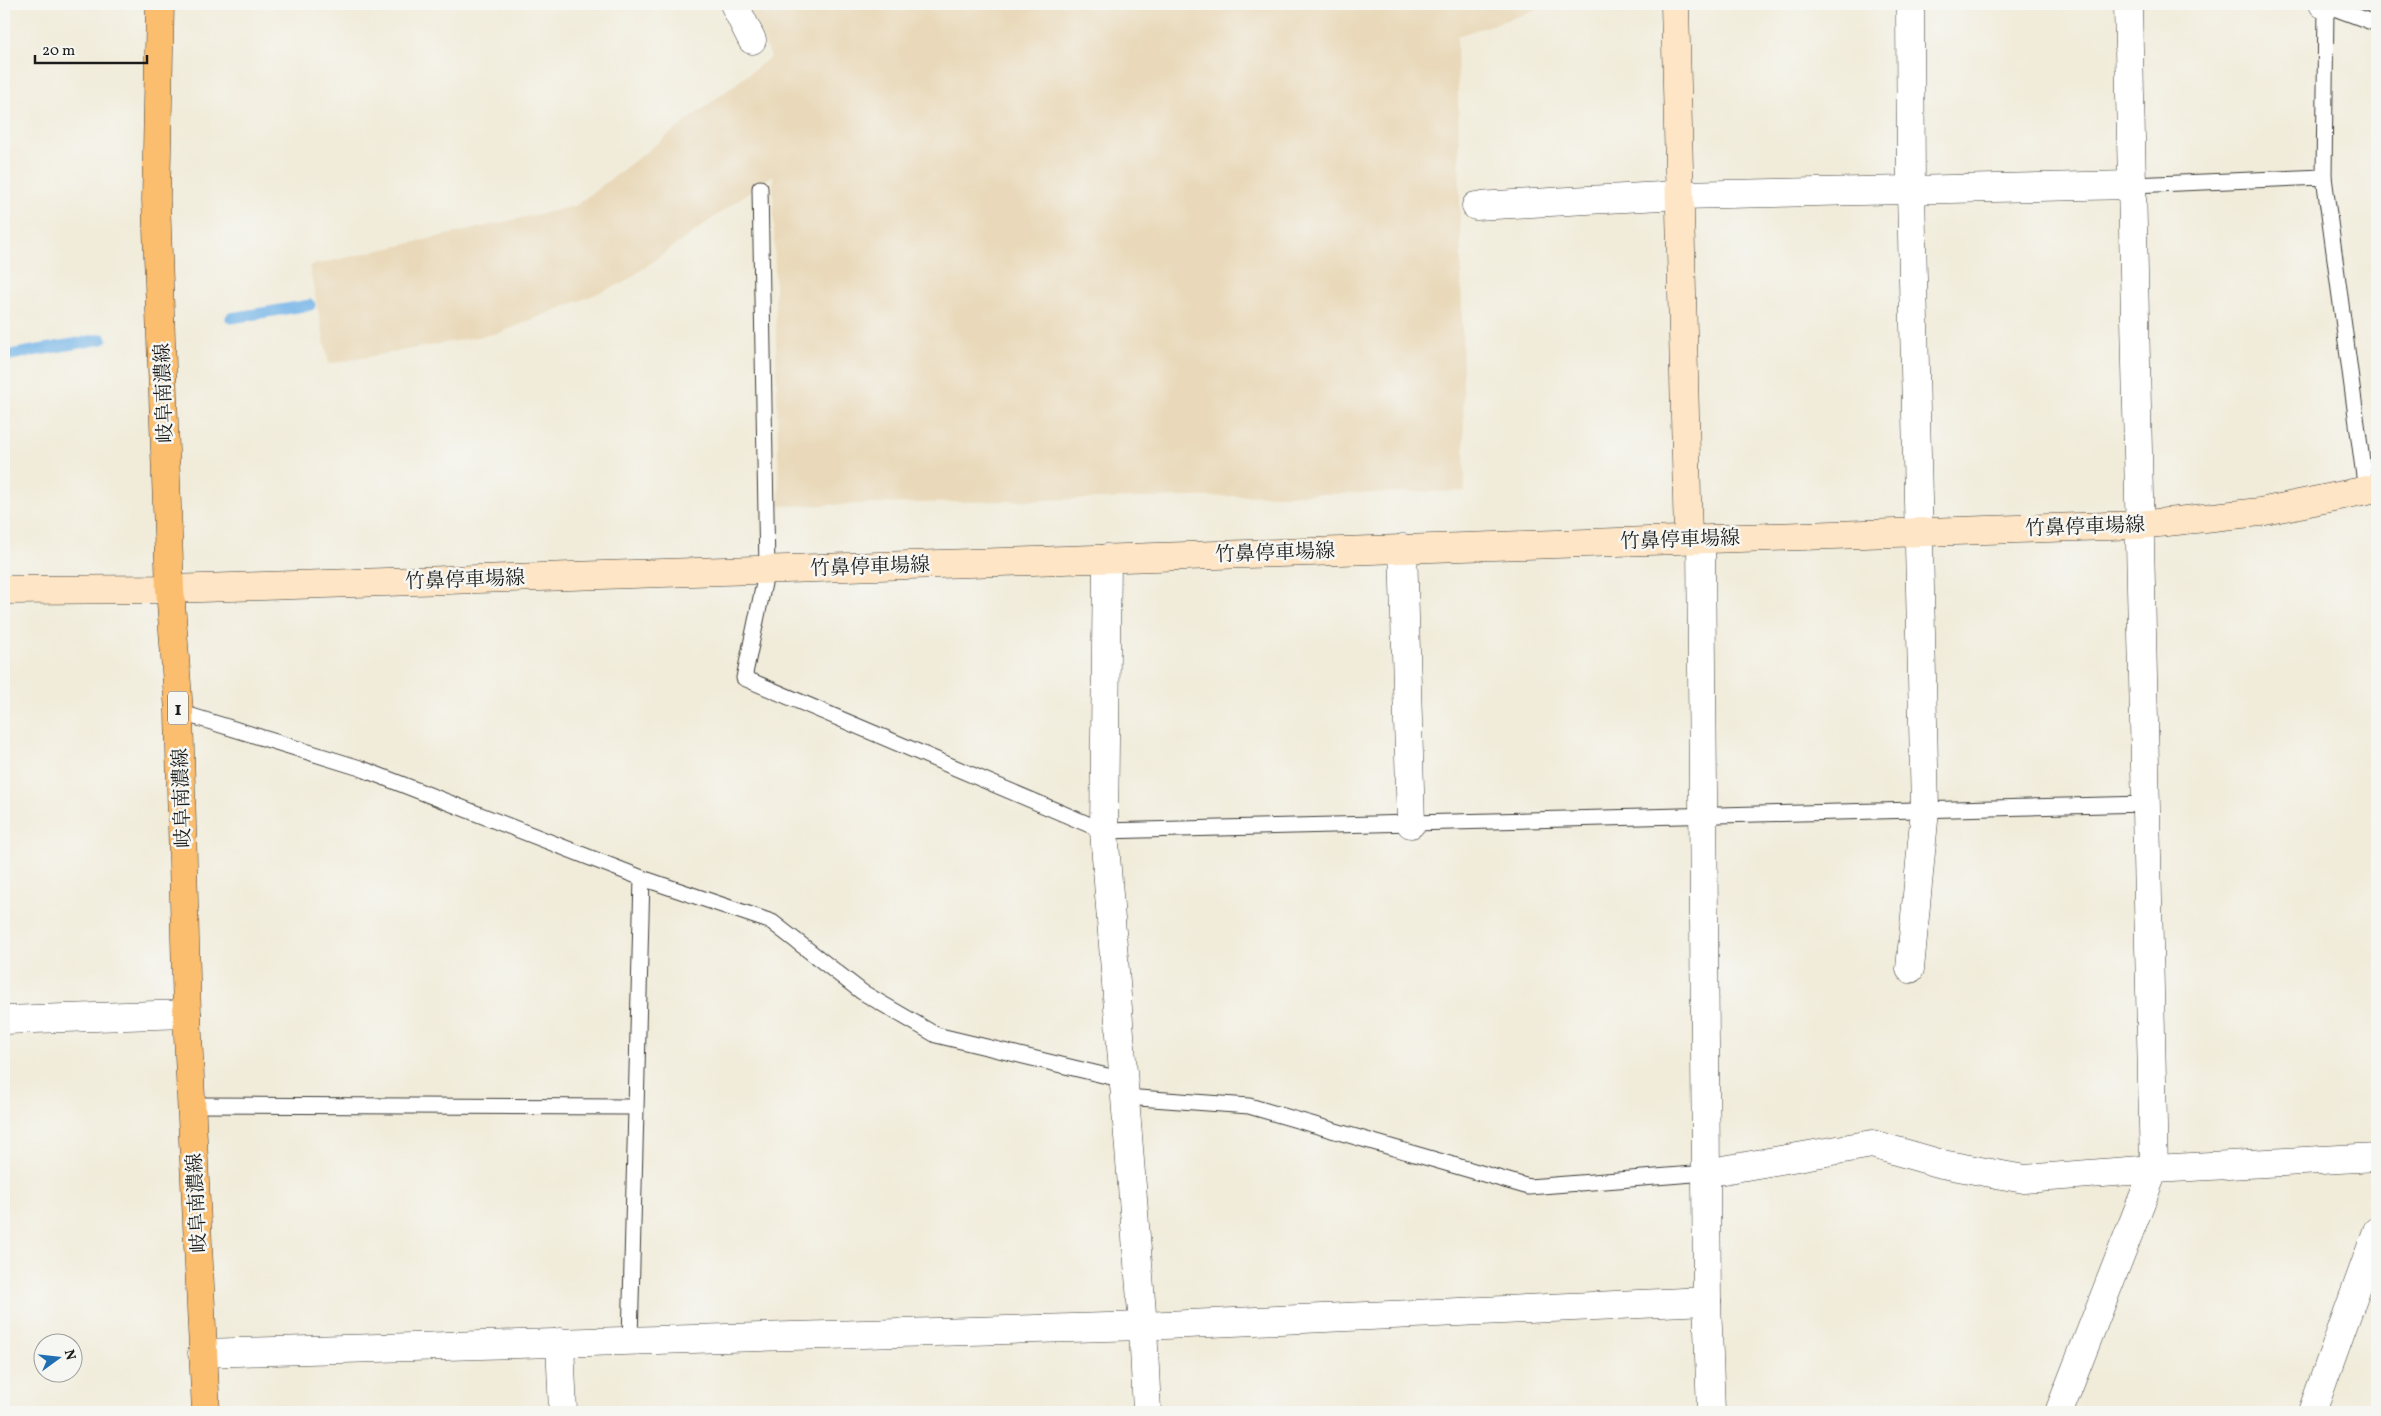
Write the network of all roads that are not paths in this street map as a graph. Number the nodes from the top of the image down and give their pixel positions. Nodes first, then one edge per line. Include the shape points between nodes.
1 (160, 4) edge
2 (734, 4) edge
3 (1676, 4) edge
4 (1910, 4) edge
5 (2128, 4) edge
6 (2324, 4) edge
7 (2377, 24) edge
8 (752, 40) dead end
9 (2324, 177) junction
10 (2132, 185) junction
11 (760, 188) dead end
12 (1911, 191) junction
13 (1680, 195) junction
14 (1476, 206) dead end
15 (2372, 490) edge
16 (2139, 524) junction
17 (1918, 532) junction
18 (1695, 539) junction
19 (1402, 548) junction
20 (1107, 558) junction
21 (767, 569) junction
22 (170, 589) junction
23 (4, 590) edge
24 (179, 712) junction
25 (2146, 804) junction
26 (1925, 810) junction
27 (1703, 817) junction
28 (1411, 824) junction
29 (1104, 831) junction
30 (642, 878) junction
31 (1910, 968) dead end
32 (187, 1014) junction
33 (4, 1020) edge
34 (1124, 1089) junction
35 (191, 1105) junction
36 (635, 1107) junction
37 (2377, 1157) edge
38 (2154, 1169) junction
39 (1706, 1173) junction
40 (2377, 1231) edge
41 (1707, 1301) junction
42 (1143, 1326) junction
43 (630, 1340) junction
44 (560, 1342) junction
45 (202, 1353) junction
46 (206, 1412) edge
47 (563, 1412) edge
48 (1146, 1412) edge
49 (1711, 1412) edge
50 (2059, 1412) edge
51 (2312, 1412) edge

1 - 22 main road, 岐阜南濃線 / 1 via 156,200
2 - 8 street
3 - 13 main road
4 - 12 street
5 - 10 street
6 - 7 lane
6 - 9 lane
9 - 10 lane
9 - 15 lane
10 - 12 street
10 - 16 street
11 - 21 lane
12 - 13 street
12 - 17 street
13 - 14 street
13 - 18 main road
15 - 16 main road, 竹鼻停車場線 via 2260,512
16 - 17 main road, 竹鼻停車場線
16 - 25 street
17 - 18 main road, 竹鼻停車場線
17 - 26 street
18 - 19 main road, 竹鼻停車場線
18 - 27 street
19 - 20 main road, 竹鼻停車場線
19 - 28 street
20 - 21 main road, 竹鼻停車場線
20 - 29 street
21 - 22 main road, 竹鼻停車場線
21 - 29 lane via 744,678
22 - 23 main road, 竹鼻停車場線
22 - 24 main road, 岐阜南濃線 / 1
24 - 30 lane via 360,768
24 - 32 main road, 岐阜南濃線 / 1
25 - 26 lane
25 - 38 street
26 - 27 lane
26 - 31 street
27 - 28 lane
27 - 39 street
28 - 29 lane
29 - 34 street
30 - 34 lane via 772,922 862,992 936,1035
30 - 36 lane
32 - 33 street
32 - 35 main road, 岐阜南濃線 / 1
34 - 39 lane via 1249,1106 1529,1187
34 - 42 street
35 - 36 lane
35 - 45 main road, 岐阜南濃線 / 1
36 - 43 lane
37 - 38 street
38 - 39 street via 2024,1179 1942,1164 1872,1144
38 - 50 street
39 - 41 street
40 - 51 street
41 - 42 street
41 - 49 street
42 - 43 street
42 - 48 street
43 - 44 street
44 - 45 street
44 - 47 street
45 - 46 main road, 岐阜南濃線 / 1

